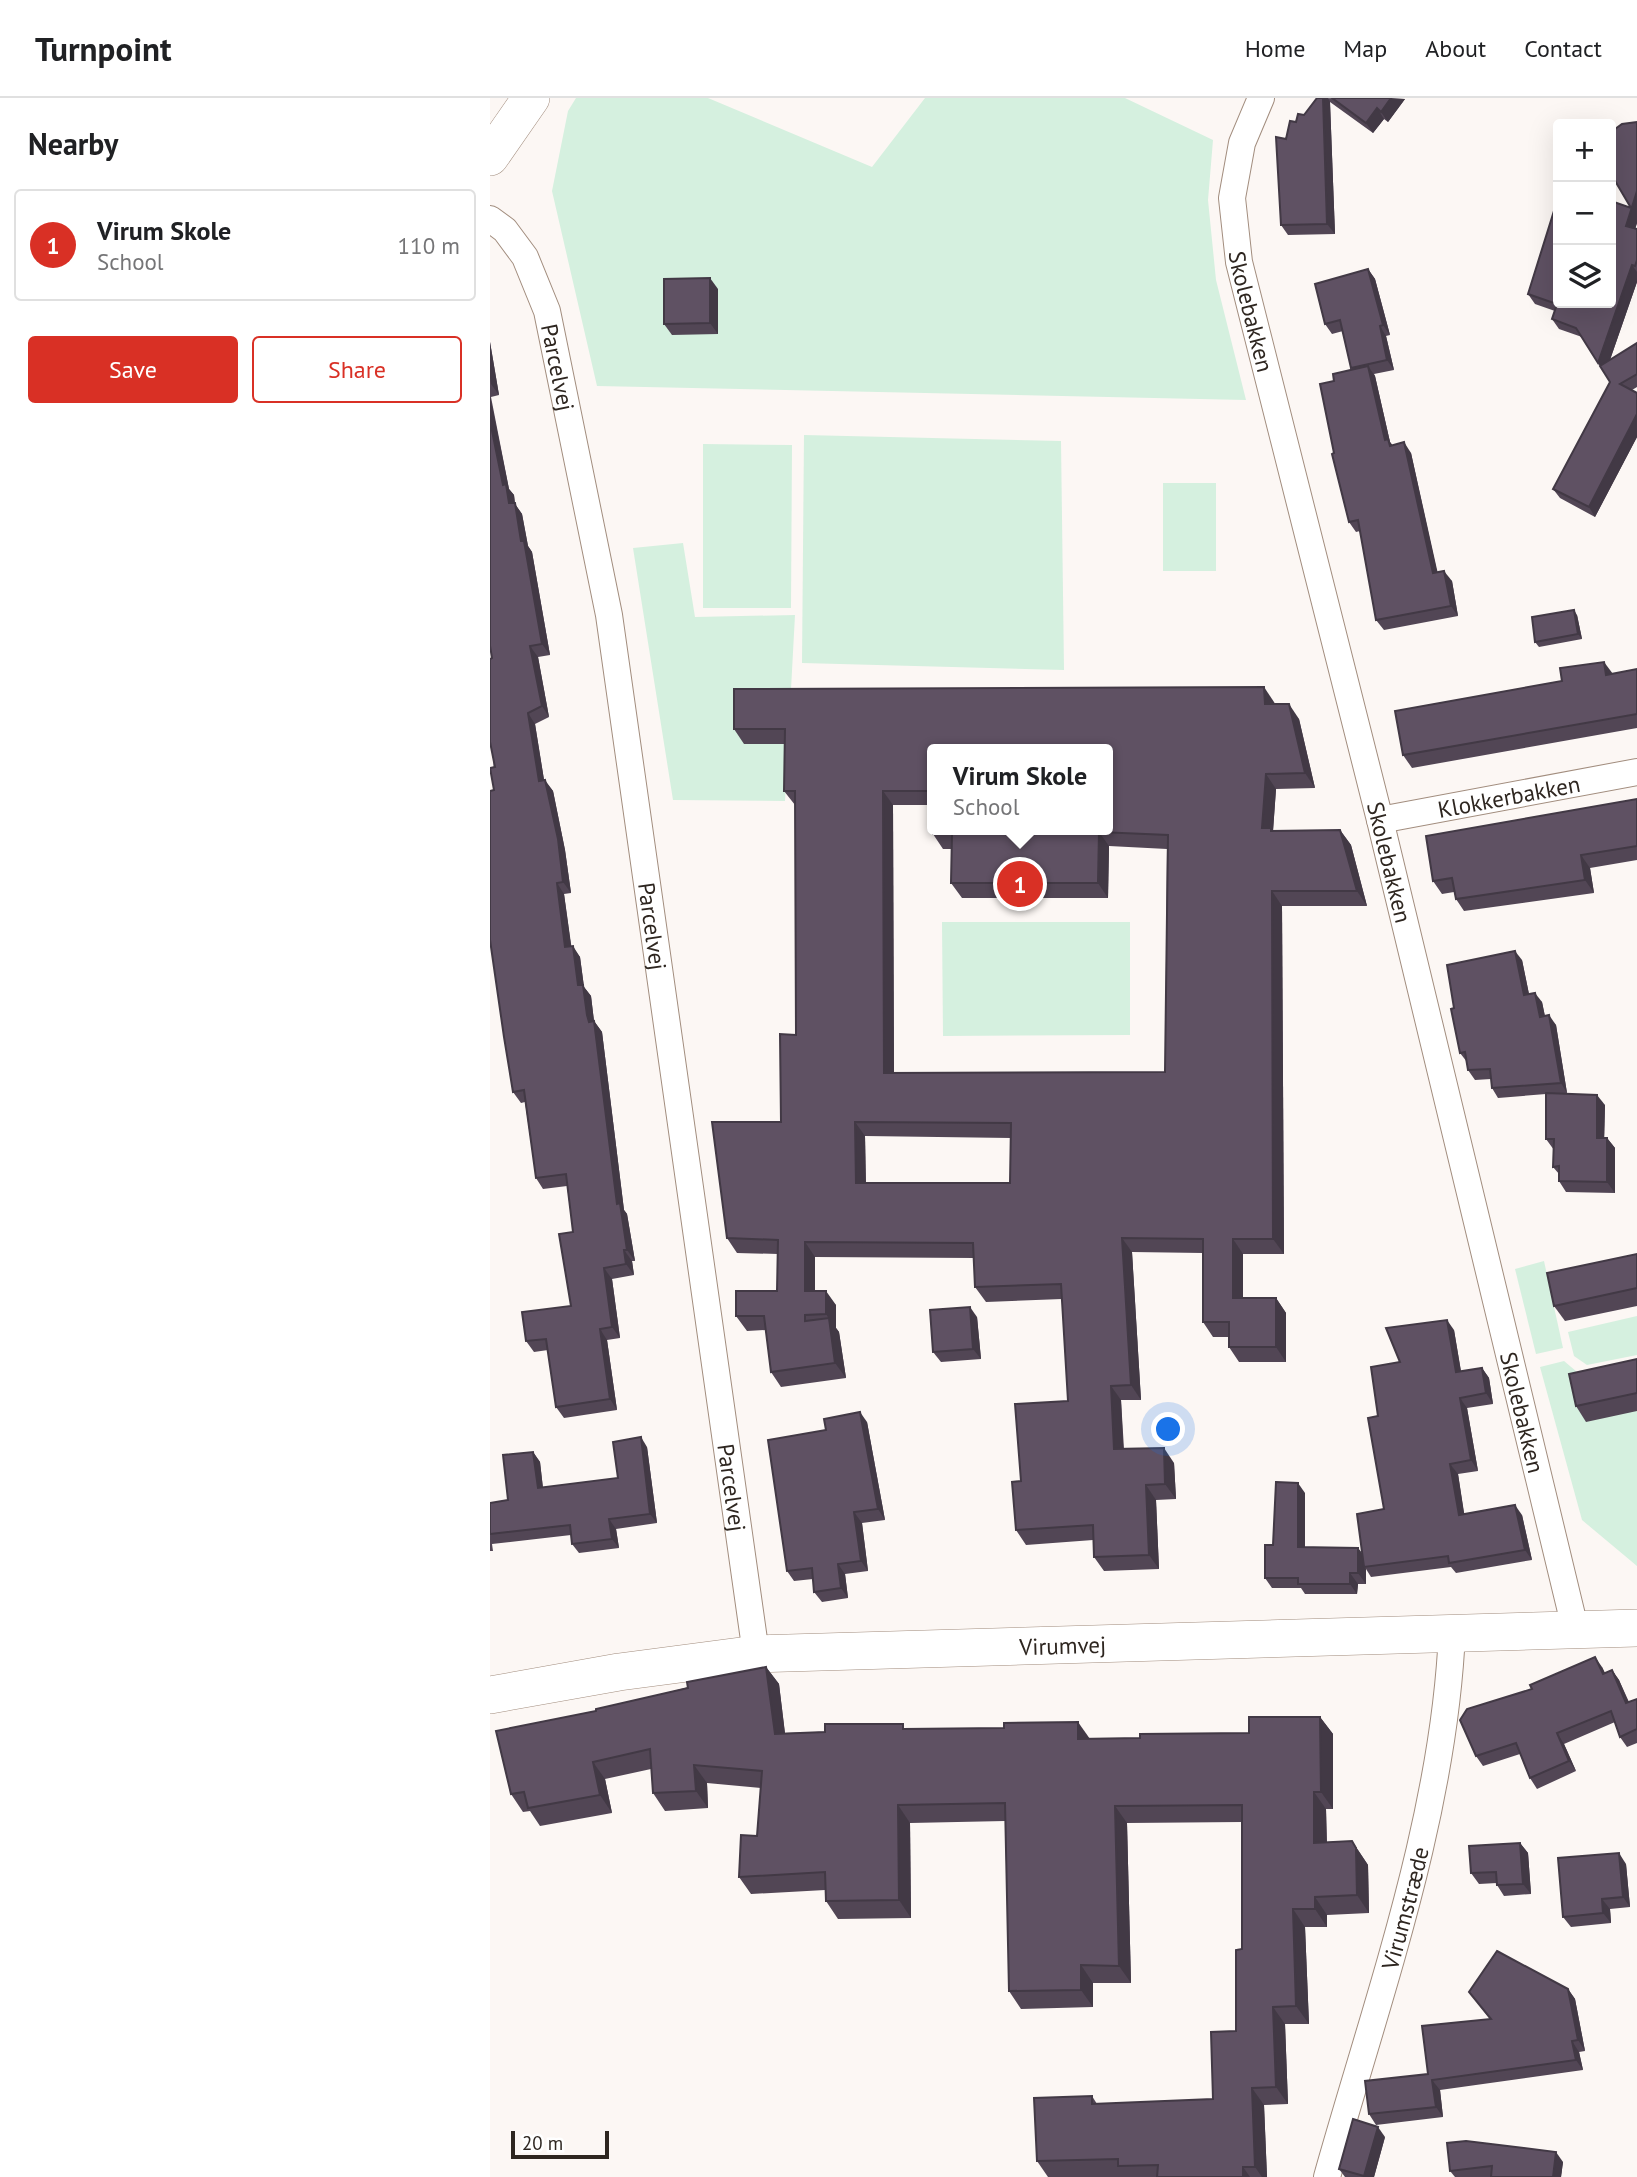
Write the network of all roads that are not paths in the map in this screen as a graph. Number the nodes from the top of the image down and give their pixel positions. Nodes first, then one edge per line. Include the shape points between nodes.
1 (531, 98) edge
2 (1261, 98) edge
3 (490, 157) edge
4 (490, 219) edge
5 (1637, 772) edge
6 (1380, 820) junction
7 (1575, 1628) junction
8 (1637, 1628) edge
9 (1452, 1632) junction
10 (756, 1654) junction
11 (490, 1695) edge
12 (1327, 2177) edge

1 - 3 street
2 - 6 street, Skolebakken via 1242,143 1232,198 1239,262
4 - 10 street, Parcelvej via 505,230 525,257 547,311 609,615
5 - 6 street, Klokkerbakken
6 - 7 street, Skolebakken
7 - 8 street, Virumvej
7 - 9 street, Virumvej
9 - 10 street, Virumvej
9 - 12 street, Virumstræde via 1449,1696 1416,1864
10 - 11 street, Virumvej

